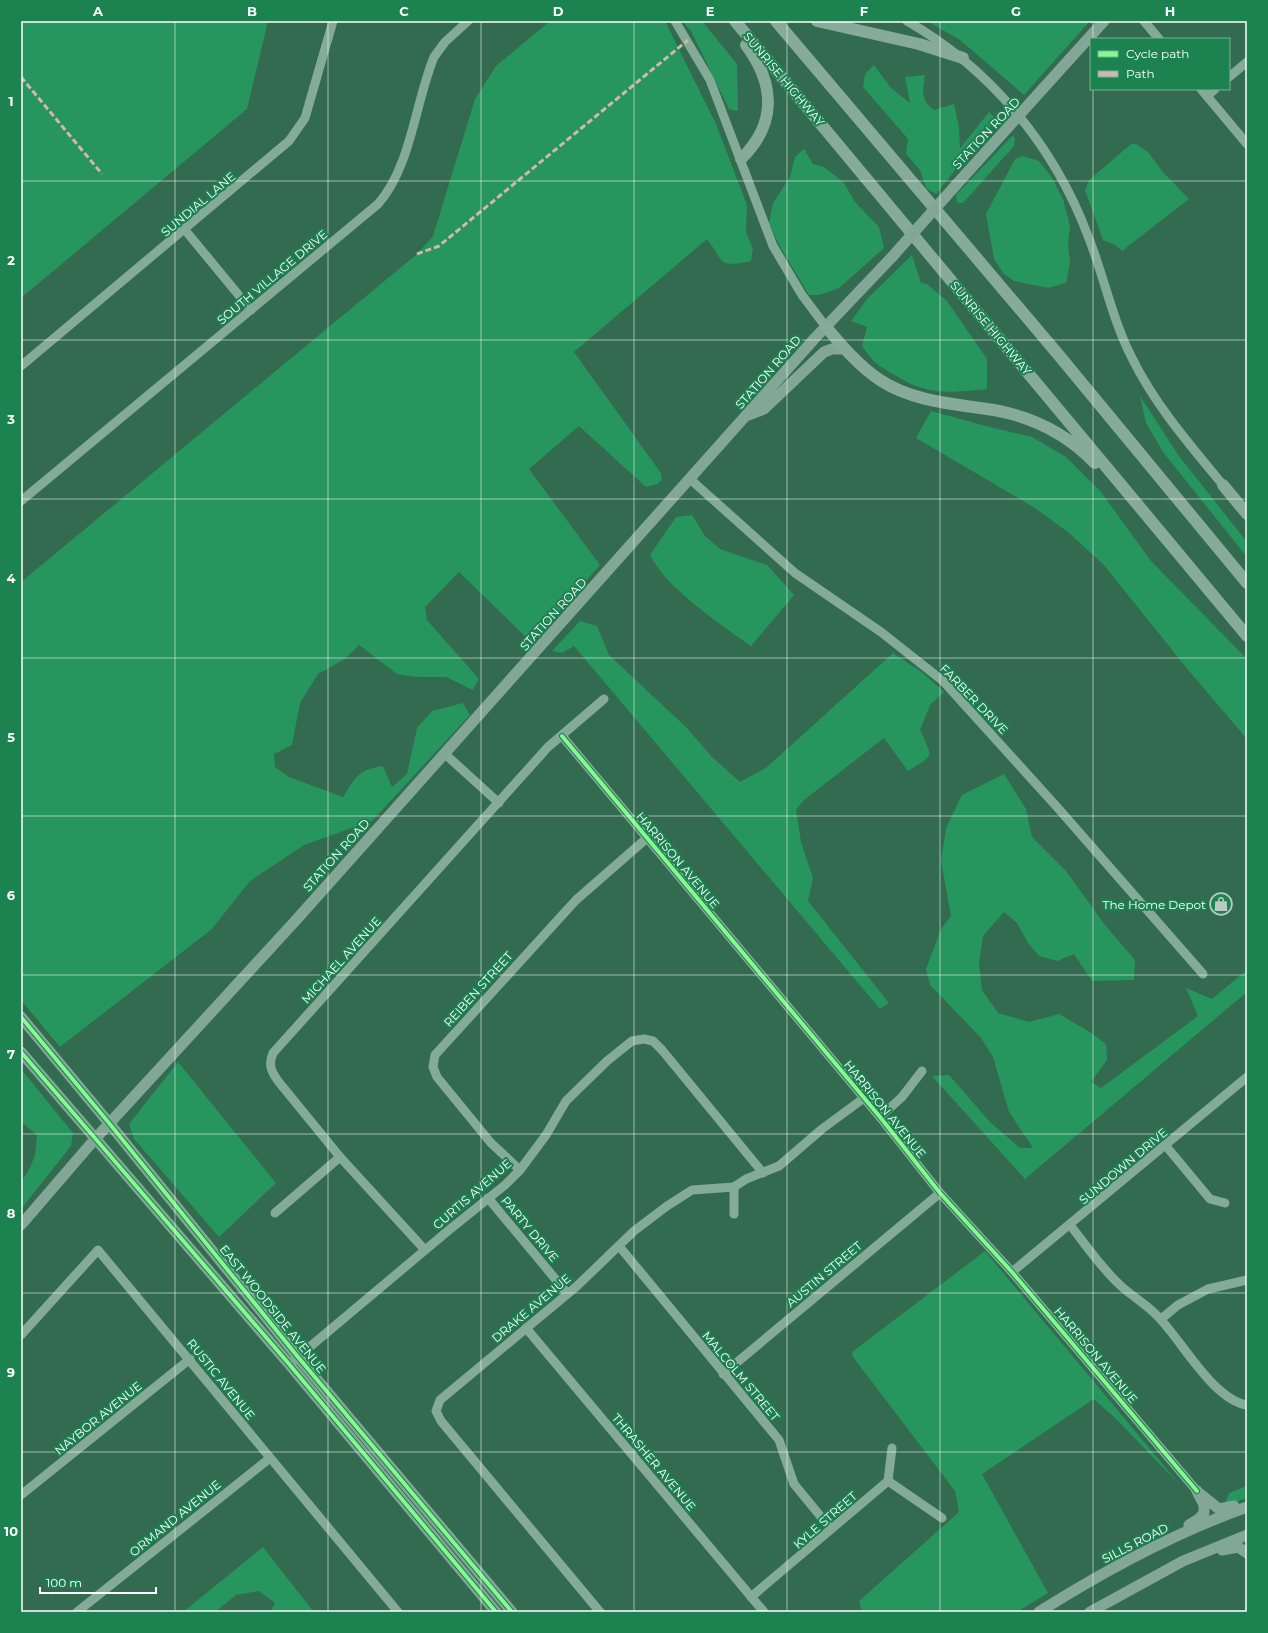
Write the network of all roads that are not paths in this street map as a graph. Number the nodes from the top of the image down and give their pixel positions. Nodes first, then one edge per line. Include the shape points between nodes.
1 (333, 21) edge
2 (468, 21) edge
3 (675, 21) edge
4 (729, 21) edge
5 (735, 21) edge
6 (776, 21) edge
7 (817, 21) edge
8 (907, 21) edge
9 (1104, 21) edge
10 (1146, 22) edge
11 (834, 23) edge
12 (1158, 38) edge
13 (963, 58) junction
14 (1247, 62) edge
15 (1230, 77) edge
16 (1204, 92) edge
17 (1020, 116) junction
18 (1247, 144) edge
19 (741, 158) junction
20 (185, 230) junction
21 (251, 310) junction
22 (826, 327) junction
23 (845, 349) junction
24 (21, 366) edge
25 (747, 416) junction
26 (690, 479) junction
27 (1223, 485) joint
28 (21, 501) edge
29 (1146, 514) junction
30 (1247, 514) edge
31 (1247, 584) edge
32 (1247, 636) edge
33 (604, 699) dead end
34 (562, 736) junction
35 (445, 754) junction
36 (499, 802) junction
37 (647, 838) junction
38 (1203, 974) dead end
39 (21, 1017) edge
40 (21, 1052) edge
41 (922, 1071) dead end
42 (1247, 1077) edge
43 (864, 1098) junction
44 (880, 1117) junction
45 (110, 1123) junction
46 (95, 1138) junction
47 (1166, 1146) junction
48 (340, 1158) junction
49 (520, 1170) junction
50 (763, 1173) junction
51 (734, 1187) junction
52 (940, 1193) junction
53 (488, 1198) junction
54 (1225, 1203) dead end
55 (275, 1213) dead end
56 (734, 1214) dead end
57 (21, 1225) edge
58 (1070, 1225) junction
59 (619, 1246) junction
60 (425, 1250) junction
61 (1012, 1272) junction
62 (1247, 1280) edge
63 (567, 1293) junction
64 (1161, 1319) junction
65 (526, 1328) junction
66 (21, 1334) edge
67 (298, 1357) junction
68 (190, 1360) junction
69 (289, 1364) junction
70 (723, 1374) junction
71 (1247, 1405) edge
72 (892, 1448) dead end
73 (270, 1458) junction
74 (888, 1480) junction
75 (1197, 1491) junction
76 (21, 1495) edge
77 (1247, 1501) edge
78 (1247, 1507) edge
79 (942, 1518) dead end
80 (831, 1529) junction
81 (1247, 1535) edge
82 (1153, 1547) junction
83 (1247, 1553) edge
84 (1183, 1562) junction
85 (751, 1596) junction
86 (77, 1612) edge
87 (398, 1612) edge
88 (496, 1612) edge
89 (512, 1612) edge
90 (600, 1612) edge
91 (764, 1612) edge
92 (1039, 1612) edge
93 (1090, 1612) edge

1 - 20 street, SUNDIAL LANE via 309,108 296,134 283,148
2 - 21 street, SOUTH VILLAGE DRIVE via 444,42 434,57 399,170 386,195 371,211
3 - 19 street via 710,80
4 - 19 highway via 756,61 764,78 768,97 767,118 762,133
5 - 29 highway, SUNRISE HIGHWAY
6 - 31 highway via 1052,347
7 - 11 highway
8 - 13 street
9 - 17 main road, STATION ROAD
10 - 12 street
11 - 13 highway via 913,42
13 - 17 street
14 - 15 street
16 - 18 street
17 - 22 main road, STATION ROAD, bridge
17 - 27 street via 1044,149 1070,193 1089,238 1128,350 1144,381 1170,419
19 - 22 street via 773,246 802,295
20 - 21 street
20 - 24 street, SUNDIAL LANE
21 - 28 street, SOUTH VILLAGE DRIVE
22 - 23 highway
22 - 25 main road, STATION ROAD
23 - 25 main road via 832,348 824,352 764,409
23 - 29 highway via 881,381 904,392 1009,414 1054,430 1083,452 1120,492
25 - 26 main road, STATION ROAD
26 - 35 main road, STATION ROAD
26 - 38 street, FARBER DRIVE via 795,573 882,633 943,681
27 - 30 highway
29 - 32 highway, SUNRISE HIGHWAY
33 - 34 street, MICHAEL AVENUE
34 - 36 street, MICHAEL AVENUE via 548,747
34 - 37 street, HARRISON AVENUE
35 - 36 street
35 - 45 main road, STATION ROAD
36 - 48 street, MICHAEL AVENUE via 273,1053 269,1062 271,1071
37 - 43 street, HARRISON AVENUE
37 - 49 street, REIBEN STREET via 576,900 436,1055 433,1067 437,1077 491,1143
39 - 45 main road, EAST WOODSIDE AVENUE
40 - 46 main road, EAST WOODSIDE AVENUE
41 - 44 street via 902,1096
42 - 47 street, SUNDOWN DRIVE
43 - 44 street, HARRISON AVENUE
43 - 50 street, DRAKE AVENUE via 822,1129 779,1166
44 - 52 street, HARRISON AVENUE
45 - 46 main road, STATION ROAD
45 - 67 main road, EAST WOODSIDE AVENUE
46 - 57 main road, STATION ROAD
46 - 69 main road, EAST WOODSIDE AVENUE
47 - 54 street via 1210,1199
47 - 58 street, SUNDOWN DRIVE
48 - 55 street
48 - 60 street, MICHAEL AVENUE
49 - 50 street, CURTIS AVENUE via 546,1135 566,1101 607,1061 632,1041 644,1039 653,1041 669,1057
49 - 53 street, CURTIS AVENUE
50 - 51 street, DRAKE AVENUE
51 - 56 street
51 - 59 street, DRAKE AVENUE via 692,1190 640,1227
52 - 61 street, HARRISON AVENUE
52 - 70 street, AUSTIN STREET
53 - 60 street, CURTIS AVENUE
53 - 63 street, PARTY DRIVE
58 - 61 street, SUNDOWN DRIVE
58 - 64 street via 1108,1273
59 - 63 street, DRAKE AVENUE
59 - 70 street, MALCOLM STREET
60 - 67 street, CURTIS AVENUE
61 - 75 street, HARRISON AVENUE
62 - 64 street via 1208,1289 1178,1305
63 - 65 street, DRAKE AVENUE
64 - 71 street via 1213,1384 1240,1404
65 - 85 street, THRASHER AVENUE
65 - 90 street, DRAKE AVENUE via 448,1391 440,1400 436,1412
66 - 68 street, RUSTIC AVENUE via 98,1250
67 - 69 street, CURTIS AVENUE
67 - 89 main road, EAST WOODSIDE AVENUE
68 - 73 street, RUSTIC AVENUE
68 - 76 street, NAYBOR AVENUE
69 - 88 main road, EAST WOODSIDE AVENUE
70 - 80 street, MALCOLM STREET via 779,1440 794,1484
72 - 74 street
73 - 86 street, ORMAND AVENUE
73 - 87 street, RUSTIC AVENUE
74 - 79 street
74 - 80 street, KYLE STREET
75 - 77 main road via 1215,1507 1222,1509
75 - 82 main road via 1205,1509 1202,1516
78 - 82 main road, SILLS ROAD
80 - 85 street, KYLE STREET
81 - 84 main road
82 - 92 main road, SILLS ROAD
83 - 84 main road via 1234,1547
84 - 93 main road
85 - 91 street, THRASHER AVENUE

